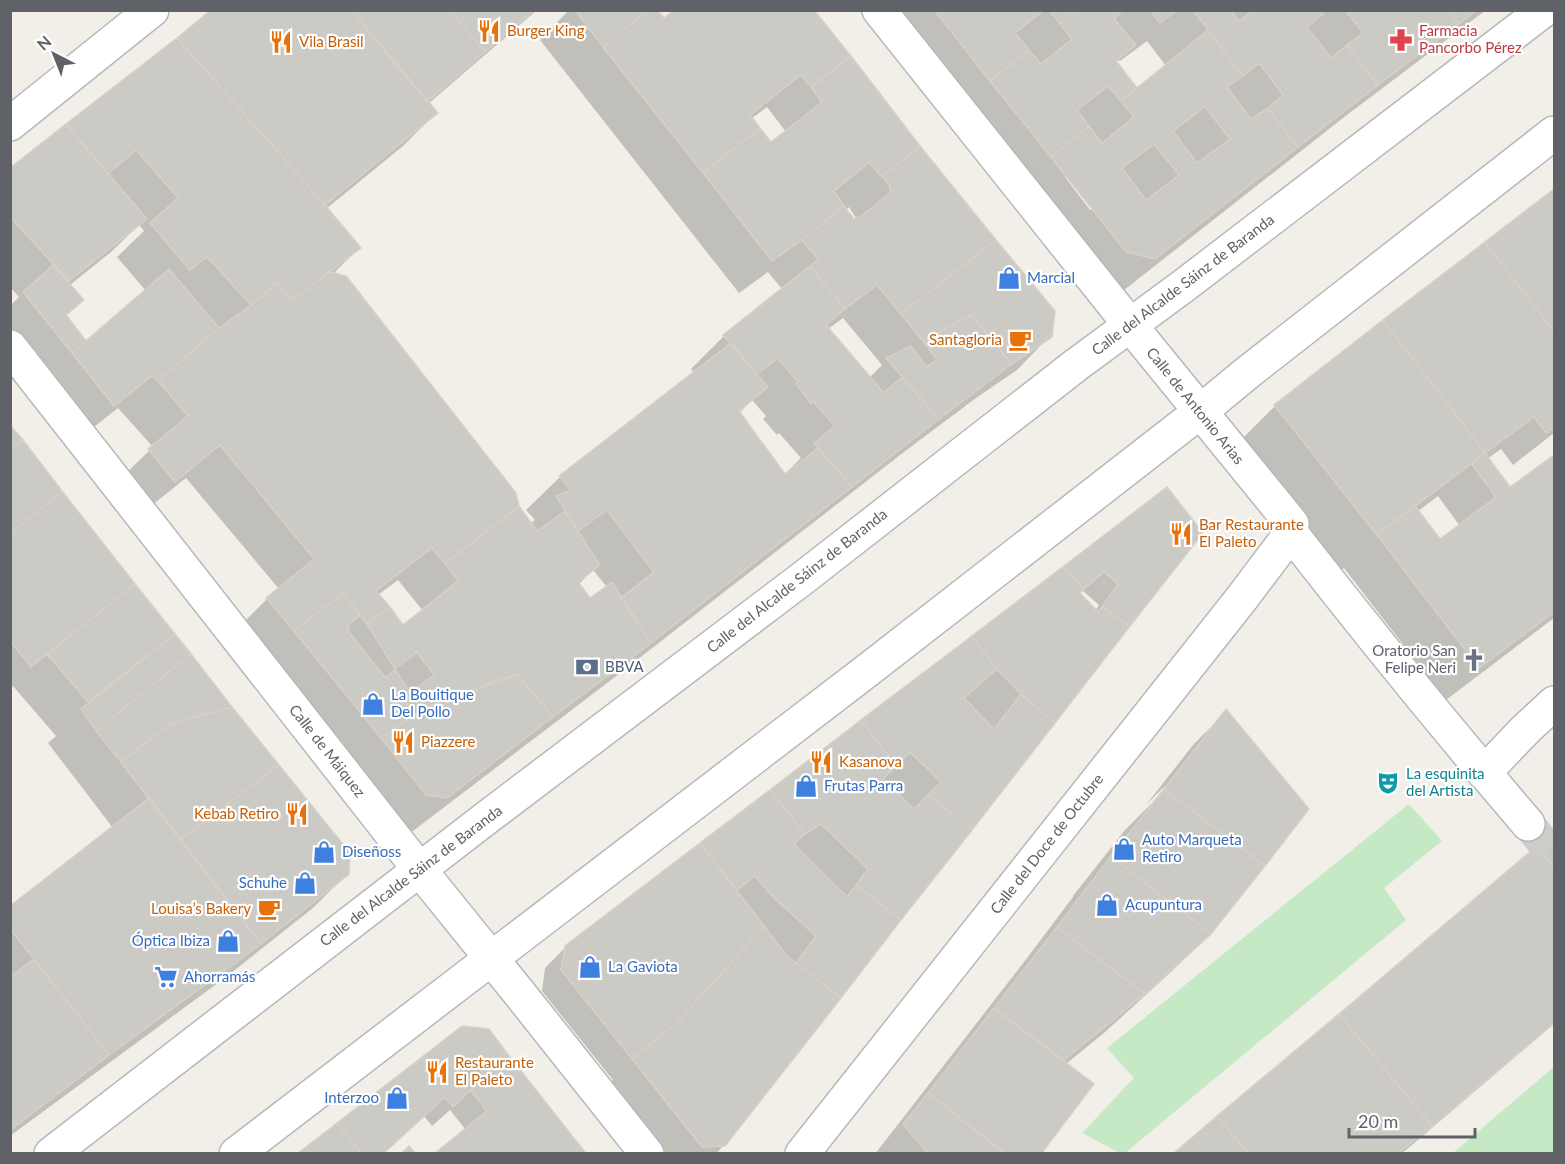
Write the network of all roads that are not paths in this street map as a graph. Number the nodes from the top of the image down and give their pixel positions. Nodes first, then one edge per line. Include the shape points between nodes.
1 (152, 10) edge
2 (879, 10) edge
3 (1544, 10) edge
4 (10, 124) edge
5 (1554, 132) edge
6 (1130, 325) junction
7 (10, 347) edge
8 (1201, 411) junction
9 (1291, 533) junction
10 (1554, 703) edge
11 (1485, 773) junction
12 (1528, 824) tunnel mouth
13 (419, 870) junction
14 (491, 958) junction
15 (51, 1154) edge
16 (236, 1154) edge
17 (647, 1154) edge
18 (802, 1154) edge

1 - 4 street
2 - 6 street, Calle de Antonio Arias
3 - 6 street, Calle del Alcalde Sáinz de Baranda
5 - 8 street
6 - 8 street, Calle de Antonio Arias
6 - 13 street, Calle del Alcalde Sáinz de Baranda
7 - 13 street, Calle de Máiquez
8 - 9 street, Calle de Antonio Arias via 1292,524
8 - 14 street
9 - 11 street, Calle de Antonio Arias
9 - 18 street, Calle del Doce de Octubre
10 - 11 street
11 - 12 street, Calle de Antonio Arias
13 - 14 street, Calle de Máiquez
13 - 15 street, Calle del Alcalde Sáinz de Baranda
14 - 16 street
14 - 17 street, Calle de Máiquez

